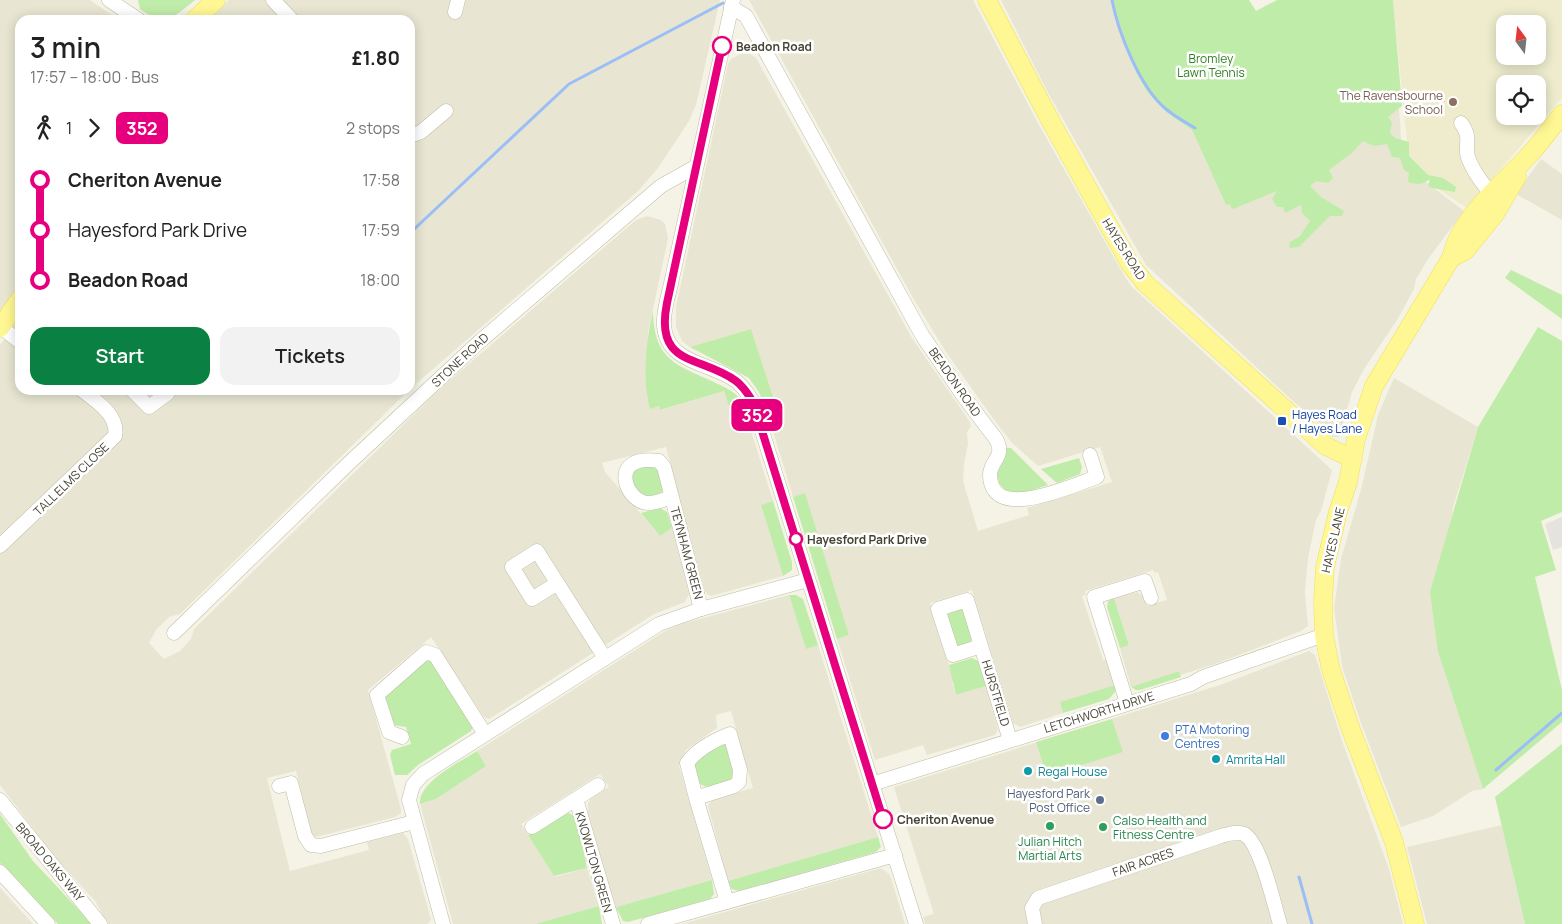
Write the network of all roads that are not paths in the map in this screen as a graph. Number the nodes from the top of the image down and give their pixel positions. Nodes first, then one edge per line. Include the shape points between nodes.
1 (216, 0) edge
2 (273, 0) edge
3 (987, 0) edge
4 (117, 2) edge
5 (732, 4) edge
6 (133, 15) edge
7 (200, 15) edge
8 (287, 15) edge
9 (446, 111) dead end
10 (1562, 114) edge
11 (1461, 123) dead end
12 (415, 134) edge
13 (1531, 153) junction
14 (695, 167) junction
15 (1492, 194) junction
16 (1451, 258) junction
17 (15, 306) edge
18 (0, 327) edge
19 (15, 338) edge
20 (88, 395) edge
21 (137, 395) edge
22 (165, 395) edge
23 (1090, 455) dead end
24 (1353, 459) junction
25 (672, 497) dead end
26 (0, 546) edge
27 (808, 580) junction
28 (556, 584) dead end
29 (1151, 598) dead end
30 (702, 609) junction
31 (174, 633) dead end
32 (1324, 635) junction
33 (981, 646) dead end
34 (605, 658) junction
35 (1126, 703) junction
36 (485, 734) junction
37 (402, 737) dead end
38 (1010, 740) junction
39 (872, 784) junction
40 (598, 785) dead end
41 (279, 786) dead end
42 (696, 798) junction
43 (576, 799) junction
44 (0, 800) edge
45 (414, 822) junction
46 (532, 827) dead end
47 (894, 855) junction
48 (0, 872) edge
49 (727, 902) junction
50 (48, 924) edge
51 (100, 924) edge
52 (443, 924) edge
53 (613, 924) edge
54 (648, 924) edge
55 (916, 924) edge
56 (1035, 924) edge
57 (1280, 924) edge
58 (1415, 924) edge

1 - 7 main road
2 - 8 street
3 - 24 main road, HAYES ROAD via 1054,129 1130,264 1145,283 1326,446
4 - 6 street
5 - 14 street
5 - 23 street, BEADON ROAD via 746,16 922,335 1000,446 1000,454 990,472 994,488 1007,500 1018,501 1097,477
9 - 12 street
10 - 13 main road, HAYES LANE
11 - 15 street via 1467,133 1468,153 1483,186
13 - 15 main road, HAYES LANE
13 - 16 main road, HAYES LANE via 1495,214 1465,251
14 - 27 street via 664,317 665,332 676,351 735,380 753,402
14 - 31 street, STONE ROAD via 662,186 478,343
15 - 16 main road, HAYES LANE via 1454,244
16 - 24 main road, HAYES LANE via 1374,386
17 - 18 main road
18 - 19 street
20 - 26 street, TALL ELMS CLOSE via 100,404 114,424 115,436
21 - 22 street via 150,407
24 - 32 main road, HAYES LANE via 1325,567
25 - 30 street, TEYNHAM GREEN
27 - 30 street
27 - 39 street
28 - 34 street
29 - 35 street via 1146,581 1094,597
30 - 34 street via 659,624
32 - 35 street, LETCHWORTH DRIVE via 1191,684
32 - 58 main road, HAYES LANE via 1331,670 1350,727 1394,842
33 - 38 street, HURSTFIELD
34 - 36 street
35 - 38 street, LETCHWORTH DRIVE
36 - 37 street via 436,655 426,652 377,695 389,732
36 - 45 street via 423,774 413,785 408,800
38 - 39 street, LETCHWORTH DRIVE
39 - 47 street
40 - 43 street, KNOWLTON GREEN
41 - 45 street via 291,783 305,836 311,844 321,846
42 - 42 street via 740,782 740,770 728,727 687,763
42 - 49 street
43 - 46 street, KNOWLTON GREEN
43 - 53 street, KNOWLTON GREEN
44 - 51 street, BROAD OAKS WAY
45 - 52 street
47 - 49 street
47 - 55 street
48 - 50 street
49 - 54 street
56 - 57 street, FAIR ACRES via 1032,908 1036,900 1046,895 1237,832 1255,845

